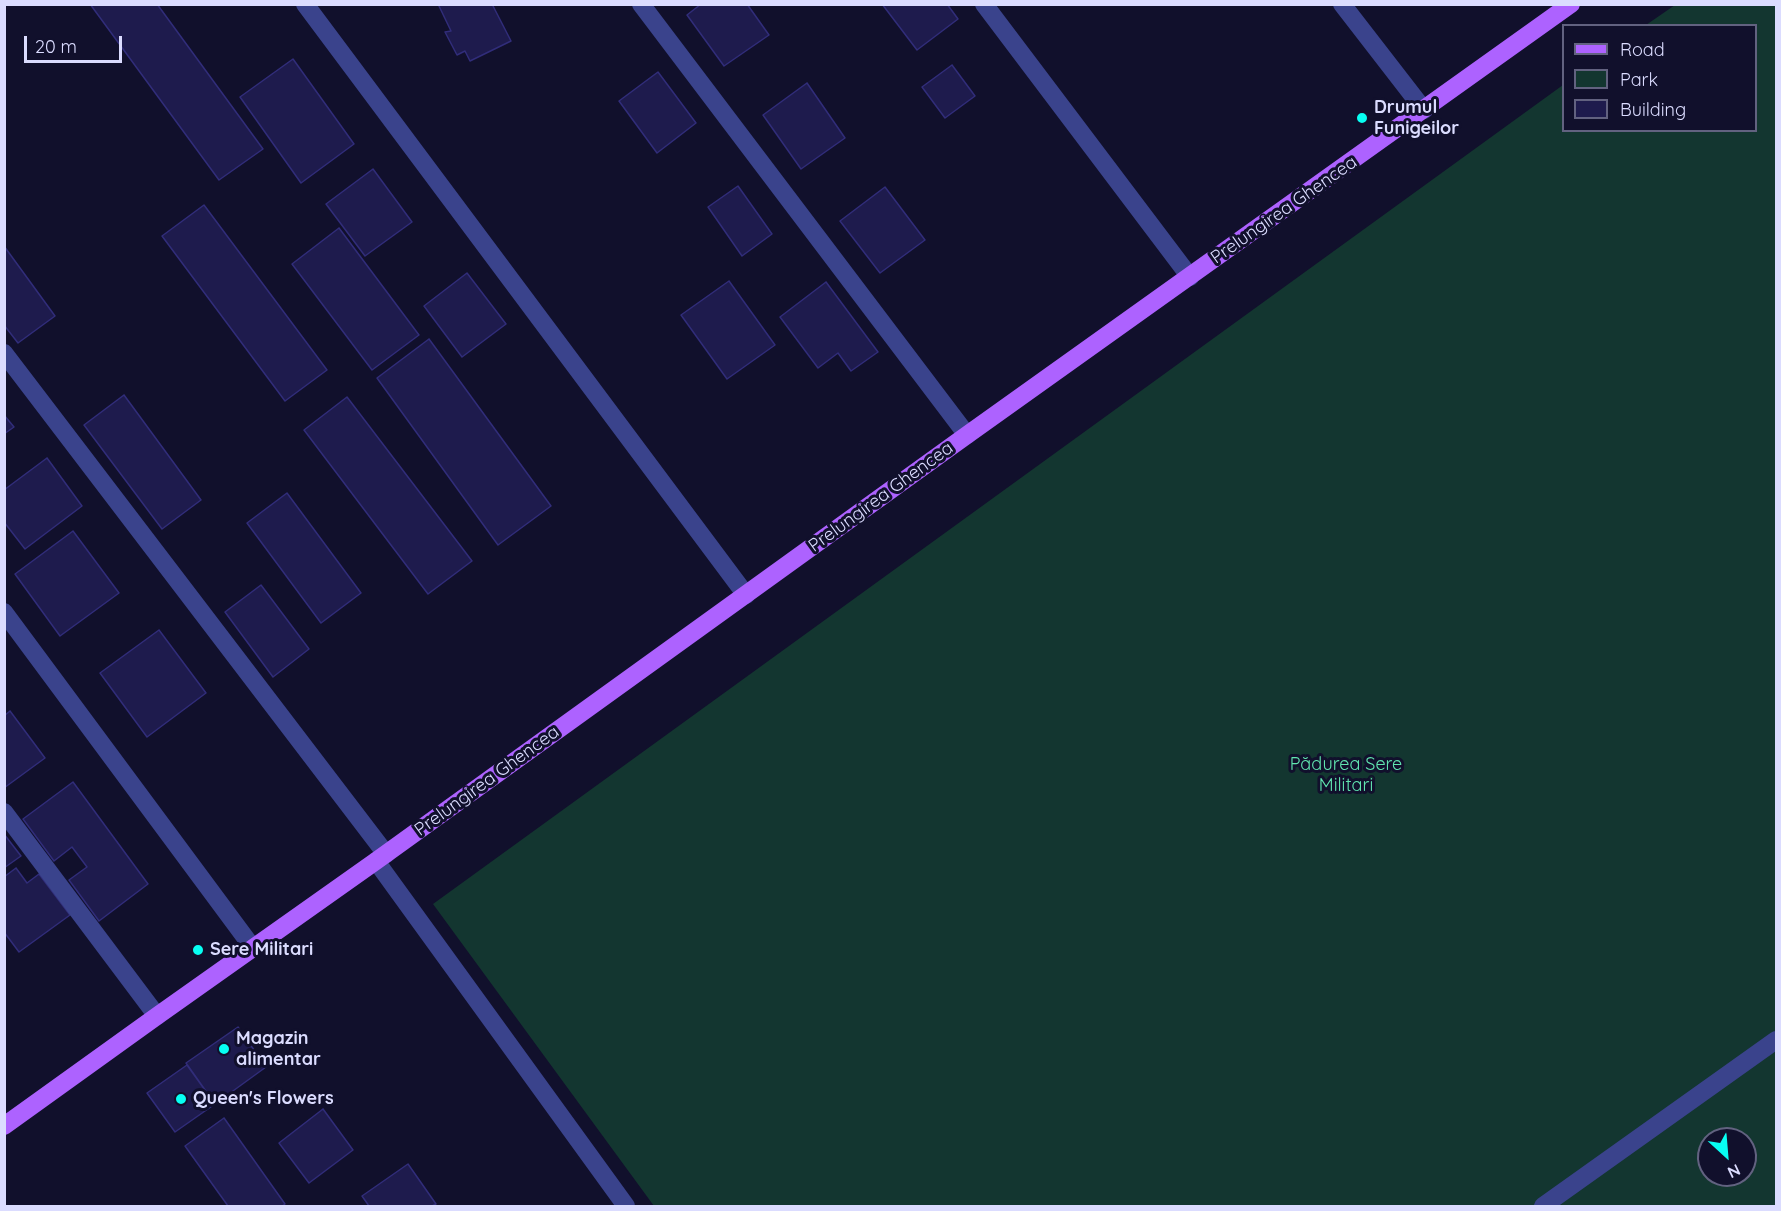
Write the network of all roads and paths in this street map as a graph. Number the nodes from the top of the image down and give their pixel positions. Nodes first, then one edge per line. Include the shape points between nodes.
1 (305, 4) edge
2 (641, 4) edge
3 (984, 4) edge
4 (1342, 4) edge
5 (1571, 4) edge
6 (1424, 110) junction
7 (1190, 277) junction
8 (4, 353) edge
9 (967, 435) junction
10 (746, 595) junction
11 (4, 612) edge
12 (4, 812) edge
13 (381, 858) junction
14 (253, 948) junction
15 (157, 1016) junction
16 (1776, 1040) edge
17 (4, 1125) edge
18 (626, 1206) edge
19 (1543, 1206) edge

1 - 10 street
2 - 9 street, Prelungirea Ghencea
3 - 7 street
4 - 6 street
5 - 6 main road, Prelungirea Ghencea
6 - 7 main road, Prelungirea Ghencea
7 - 9 main road, Prelungirea Ghencea
8 - 13 street
9 - 10 main road, Prelungirea Ghencea
10 - 13 main road, Prelungirea Ghencea
11 - 14 street
12 - 15 street
13 - 14 main road, Prelungirea Ghencea
13 - 18 street
14 - 15 main road, Prelungirea Ghencea
15 - 17 main road, Prelungirea Ghencea
16 - 19 street

